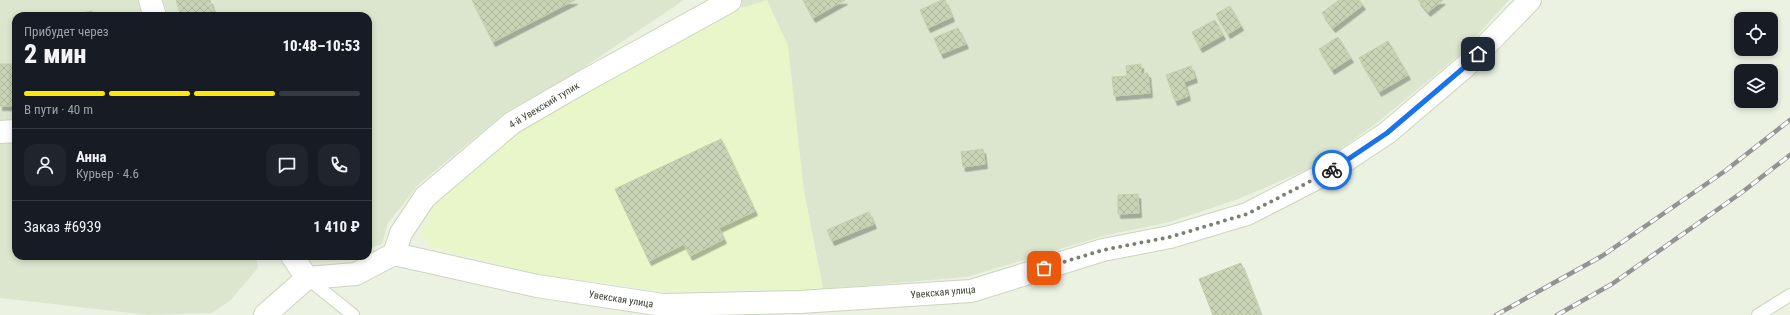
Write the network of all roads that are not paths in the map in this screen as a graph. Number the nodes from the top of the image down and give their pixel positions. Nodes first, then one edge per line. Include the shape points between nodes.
1 (150, 0) edge
2 (732, 0) edge
3 (1530, 0) edge
4 (154, 12) edge
5 (12, 131) edge
6 (0, 132) edge
7 (394, 254) junction
8 (295, 260) edge
9 (307, 278) junction
10 (1790, 295) edge
11 (265, 315) edge
12 (353, 315) edge
13 (1758, 315) edge

1 - 4 street
2 - 7 street, 4-й Увекский тупик via 581,82 512,123 425,196 401,233
3 - 7 street, Увекская улица via 1467,65 1387,133 1325,174 1247,214 1170,237 1103,250 971,291 800,302 662,305 537,286
5 - 6 street
7 - 9 street via 356,274
8 - 9 street
9 - 11 street
9 - 12 lane
10 - 13 lane

